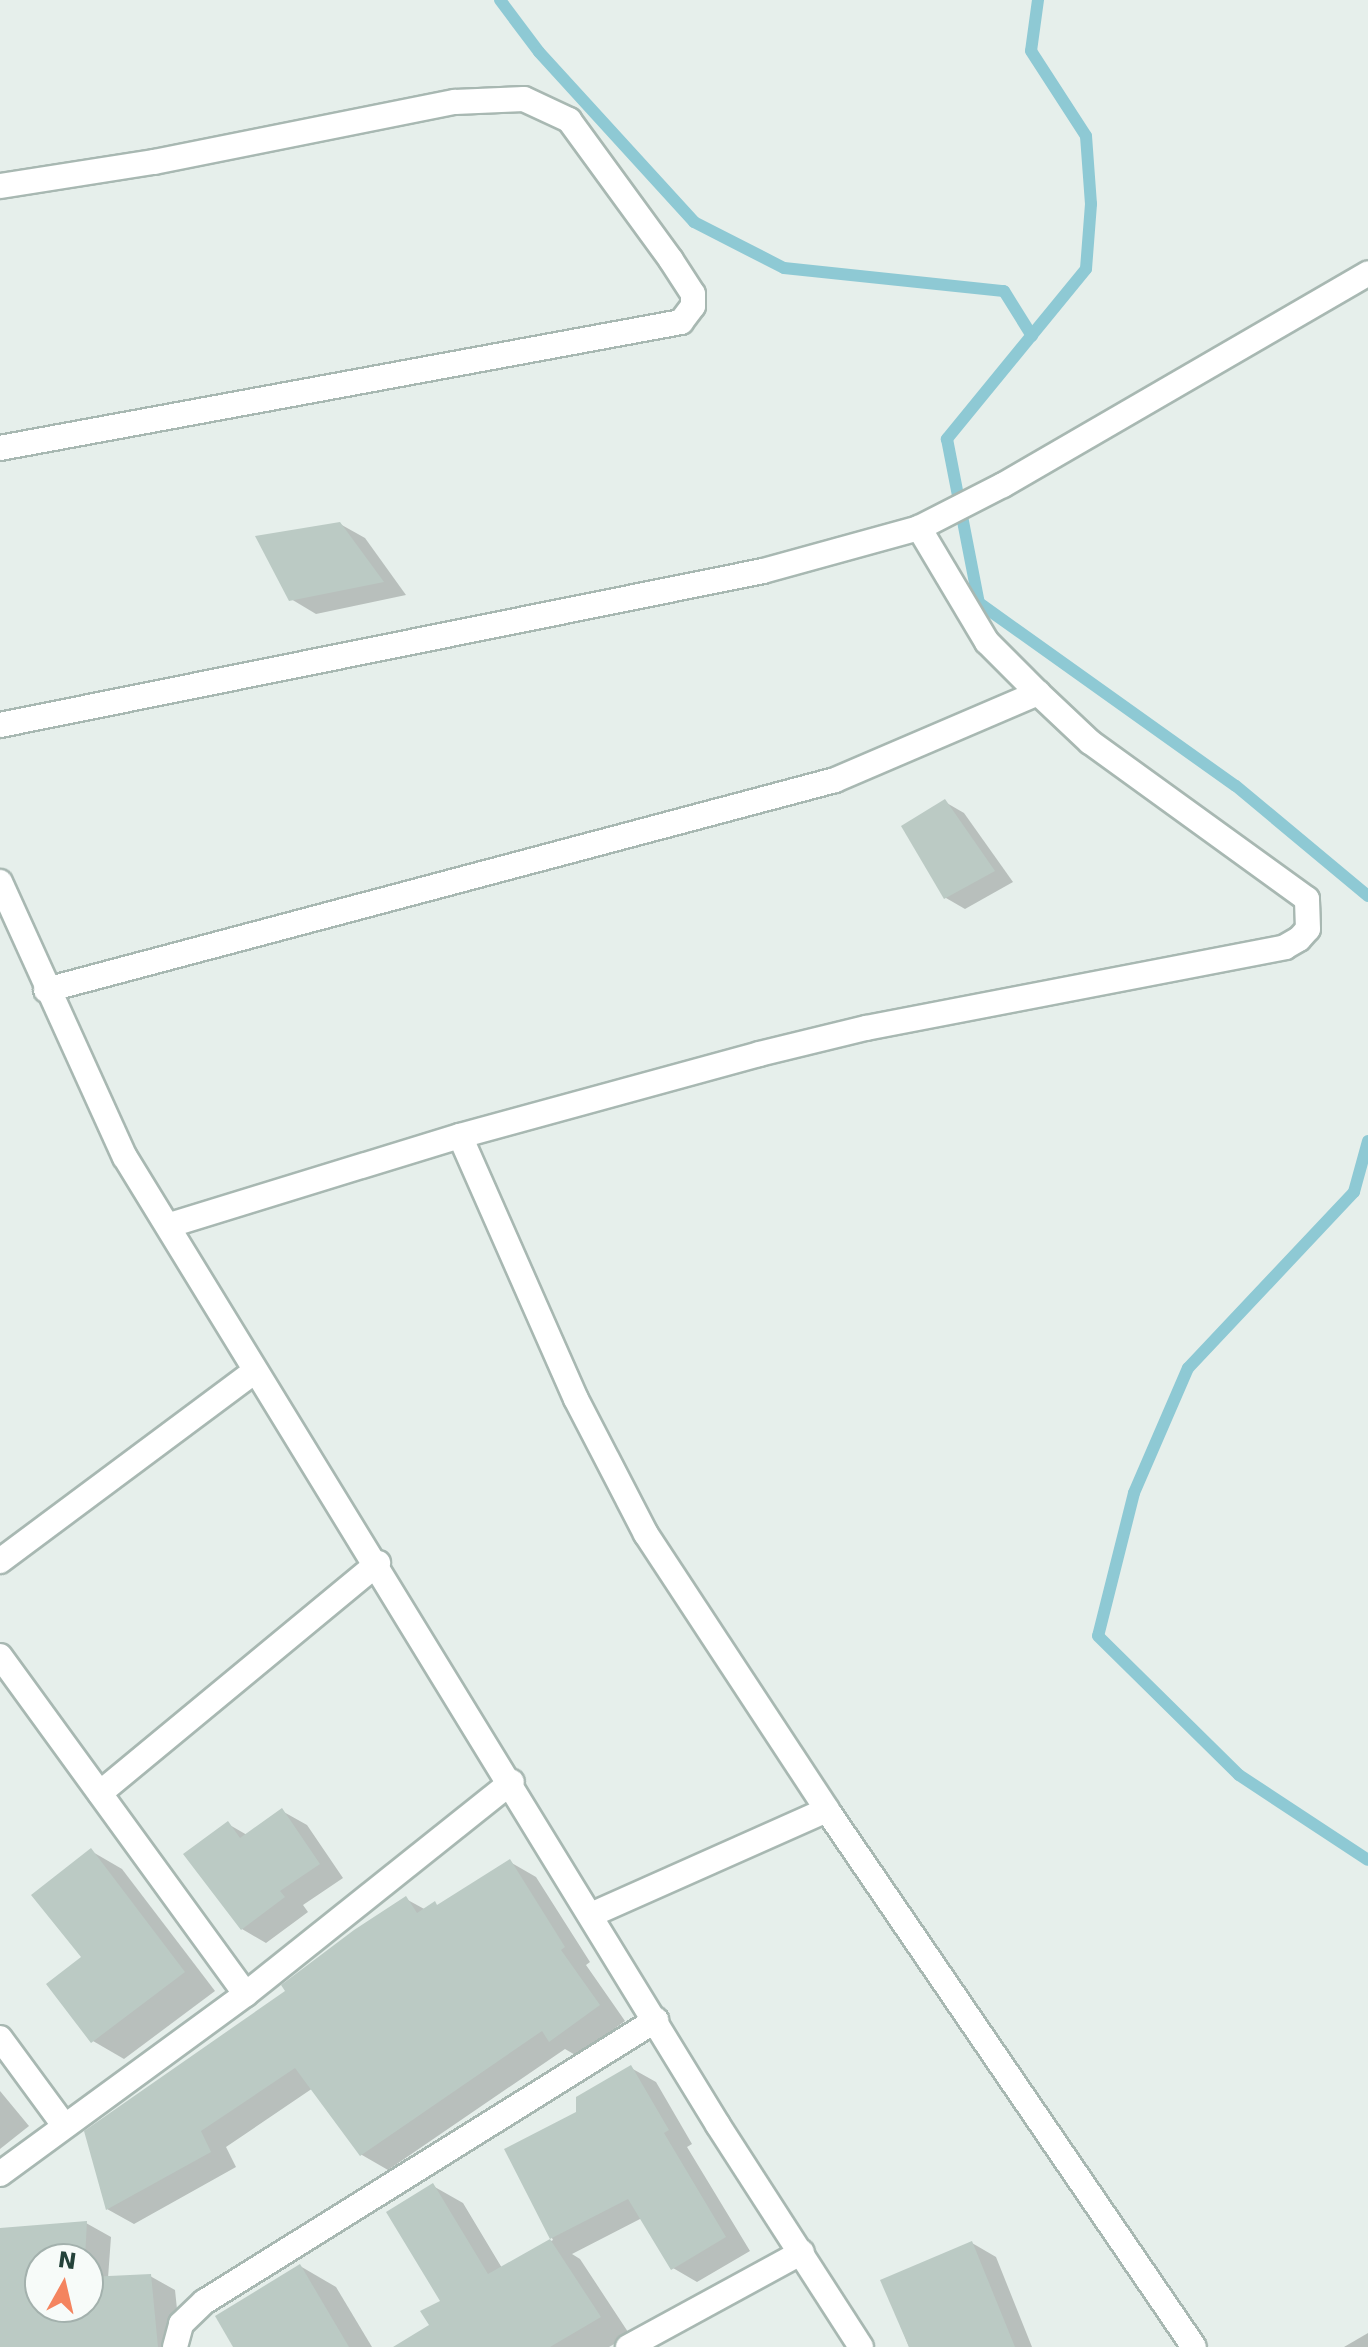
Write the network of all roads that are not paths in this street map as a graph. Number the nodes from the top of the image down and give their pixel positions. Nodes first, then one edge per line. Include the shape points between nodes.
1 (0, 186) edge
2 (1368, 273) edge
3 (0, 448) edge
4 (919, 528) junction
5 (1038, 693) junction
6 (0, 725) edge
7 (0, 882) edge
8 (46, 990) junction
9 (460, 1136) junction
10 (170, 1225) junction
11 (255, 1371) junction
12 (0, 1561) edge
13 (378, 1563) junction
14 (0, 1656) edge
15 (512, 1782) junction
16 (100, 1793) junction
17 (827, 1810) junction
18 (593, 1914) junction
19 (246, 1994) junction
20 (656, 2020) junction
21 (0, 2038) edge
22 (64, 2125) junction
23 (0, 2174) edge
24 (802, 2252) junction
25 (175, 2347) edge
26 (628, 2347) edge
27 (861, 2347) edge
28 (1194, 2347) edge

1 - 3 street via 154,162 455,102 524,99 569,120 693,294 693,306 681,322
2 - 4 street via 1003,485
4 - 5 street via 987,642
4 - 6 street via 763,571
5 - 8 street via 835,780
5 - 9 street via 1090,742 1307,899 1308,929 1299,939 1285,947 866,1028
7 - 8 street
8 - 10 street via 125,1157
9 - 10 street
9 - 17 street via 576,1399 646,1534
10 - 11 street
11 - 12 street
11 - 13 street
13 - 15 street
13 - 16 street
14 - 16 street
15 - 18 street
15 - 19 street
16 - 19 street
17 - 18 street
17 - 28 street
18 - 20 street
19 - 22 street
20 - 24 street
20 - 25 street via 204,2302 181,2324
21 - 22 street
22 - 23 street
24 - 26 street
24 - 27 street

